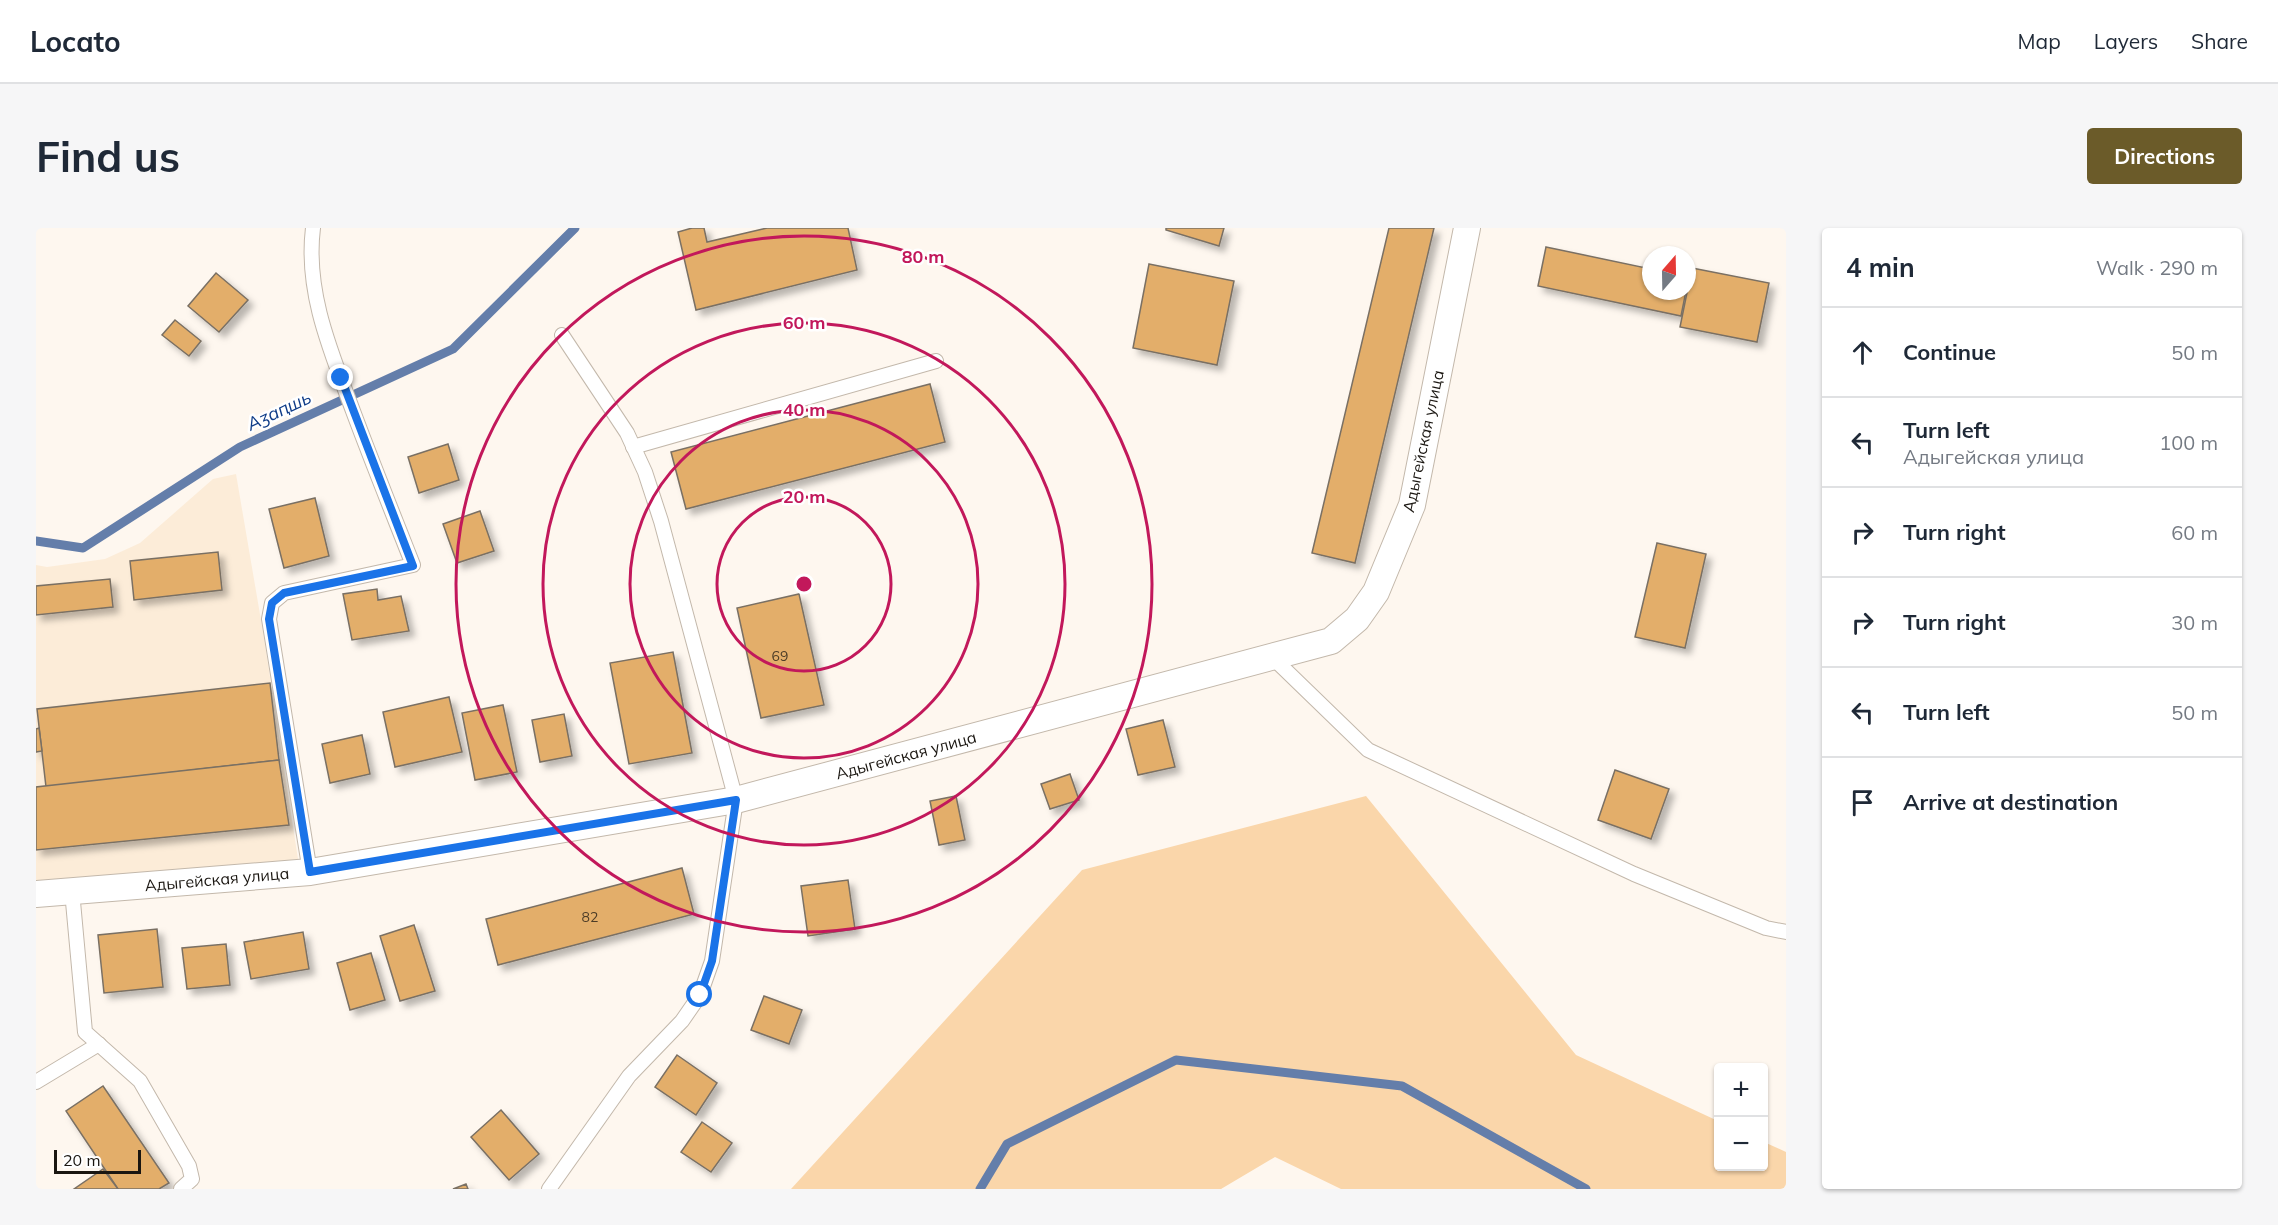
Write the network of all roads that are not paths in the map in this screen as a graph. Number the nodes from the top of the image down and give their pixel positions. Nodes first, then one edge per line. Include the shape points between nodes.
1 (313, 228) edge
2 (1467, 228) edge
3 (562, 335) dead end
4 (936, 361) dead end
5 (633, 447) junction
6 (1272, 657) junction
7 (736, 800) junction
8 (310, 872) junction
9 (72, 891) junction
10 (36, 894) edge
11 (1786, 932) edge
12 (99, 1044) junction
13 (36, 1082) edge
14 (181, 1189) edge
15 (549, 1189) edge

1 - 8 lane via 313,285 326,338 413,566 284,593 272,603 269,619
2 - 6 street, Адыгейская улица via 1412,505 1376,592 1357,619 1331,641
3 - 5 lane
4 - 5 lane
5 - 7 lane via 662,520
6 - 7 street, Адыгейская улица
6 - 11 lane via 1368,750 1634,874 1766,928
7 - 8 street, Адыгейская улица
7 - 15 lane via 712,961 700,995 682,1021 629,1076
8 - 9 street, Адыгейская улица
9 - 10 street, Адыгейская улица
9 - 12 lane via 85,1032
12 - 13 lane
12 - 14 lane via 140,1081 189,1166 192,1179

